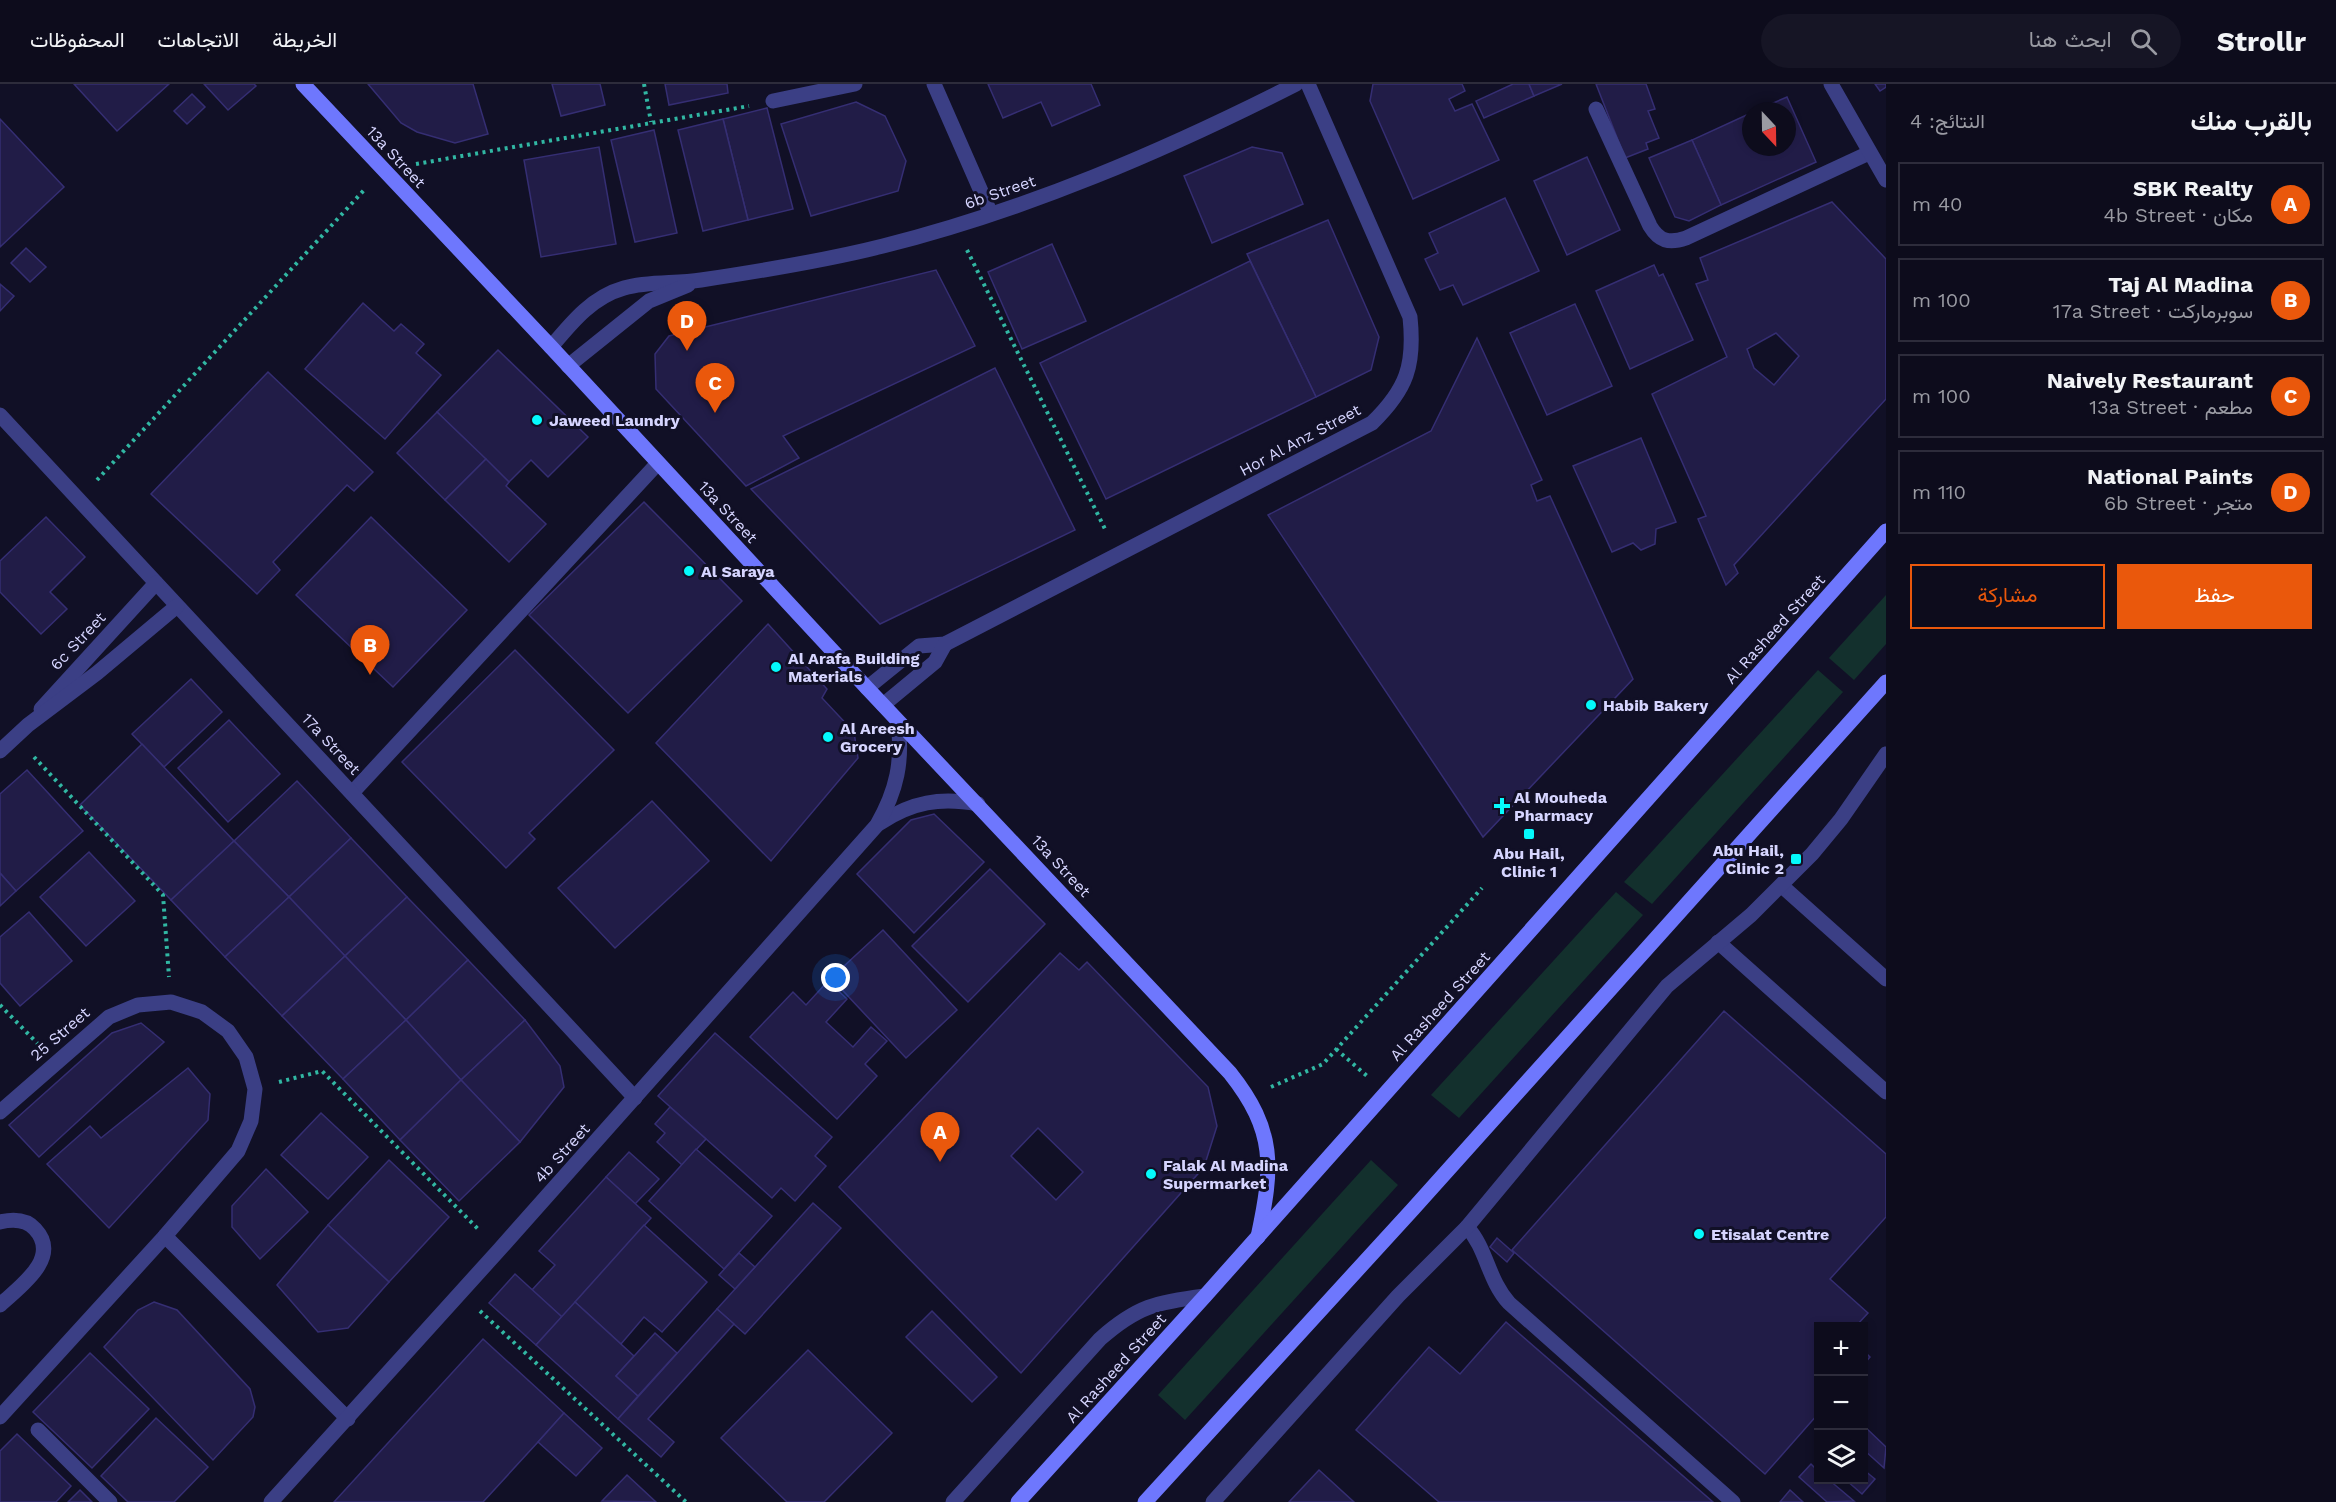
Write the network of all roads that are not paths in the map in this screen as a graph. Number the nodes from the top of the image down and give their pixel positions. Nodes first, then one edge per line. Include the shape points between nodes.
1 (303, 84) edge
2 (855, 84) edge
3 (933, 84) edge
4 (1296, 84) edge
5 (1308, 84) edge
6 (1831, 84) edge
7 (773, 101) road end
8 (1596, 109) dead end
9 (1869, 153) junction
10 (1886, 180) edge
11 (992, 214) junction
12 (699, 281) junction
13 (551, 347) junction
14 (568, 366) junction
15 (0, 415) edge
16 (658, 463) junction
17 (1886, 531) edge
18 (156, 584) junction
19 (177, 606) junction
20 (945, 644) junction
21 (1886, 682) edge
22 (867, 688) junction
23 (882, 705) junction
24 (898, 722) junction
25 (28, 725) junction
26 (0, 751) edge
27 (1886, 754) edge
28 (352, 793) junction
29 (978, 804) junction
30 (877, 825) junction
31 (1782, 886) junction
32 (1718, 942) junction
33 (1886, 979) edge
34 (1886, 1092) edge
35 (635, 1098) junction
36 (0, 1112) edge
37 (0, 1222) edge
38 (1467, 1227) junction
39 (165, 1236) junction
40 (1258, 1236) junction
41 (1205, 1296) junction
42 (0, 1305) edge
43 (0, 1418) edge
44 (348, 1419) junction
45 (38, 1430) dead end
46 (110, 1502) edge
47 (271, 1502) edge
48 (953, 1502) edge
49 (1018, 1502) edge
50 (1145, 1502) edge
51 (1213, 1502) edge
52 (1733, 1502) edge

1 - 13 main road, 13a Street
2 - 7 street
3 - 11 street
4 - 11 street, 6b Street via 1151,153
5 - 20 street, Hor Al Anz Street via 1410,316 1413,346 1408,376 1394,402 1372,423
6 - 9 street
8 - 9 street via 1650,226 1665,241 1686,238
9 - 10 street
11 - 12 street, 6b Street via 872,249
12 - 13 street, 6b Street via 623,288 578,315
12 - 14 street, 6b Street via 649,301
13 - 14 main road, 13a Street
14 - 16 main road, 13a Street
15 - 18 street, 17a Street
16 - 22 main road, 13a Street
16 - 28 street
17 - 40 main road, Al Rasheed Street
18 - 19 street, 17a Street
18 - 25 street, 6c Street
19 - 25 street, 6c Street
19 - 28 street, 17a Street
20 - 22 street, Hor Al Anz Street via 919,645
20 - 23 street, Hor Al Anz Street via 935,663
21 - 50 main road
22 - 23 main road, 13a Street
23 - 24 main road, 13a Street
24 - 29 main road, 13a Street
24 - 30 street, 4b Street via 899,776
25 - 26 street, 6c Street
27 - 31 street via 1841,819
28 - 35 street, 17a Street
29 - 30 street, 4b Street via 952,799 925,801 899,810
29 - 40 main road, 13a Street via 1250,1099 1263,1129 1269,1161
30 - 35 street, 4b Street
31 - 32 street
31 - 33 street
32 - 34 street
32 - 38 street via 1667,986
35 - 44 street, 4b Street
36 - 39 street, 25 Street via 109,1017 138,1005 171,1002 202,1012 228,1031 246,1057 255,1089 251,1121 238,1151
37 - 42 street via 11,1219 33,1226 44,1246 39,1267
38 - 51 street via 1398,1296
38 - 52 street via 1478,1240 1493,1282 1509,1303
39 - 43 street, 25 Street
39 - 44 street
40 - 41 main road, Al Rasheed Street
41 - 48 street via 1162,1301 1118,1323
41 - 49 main road, Al Rasheed Street
44 - 47 street, 4b Street
45 - 46 street

